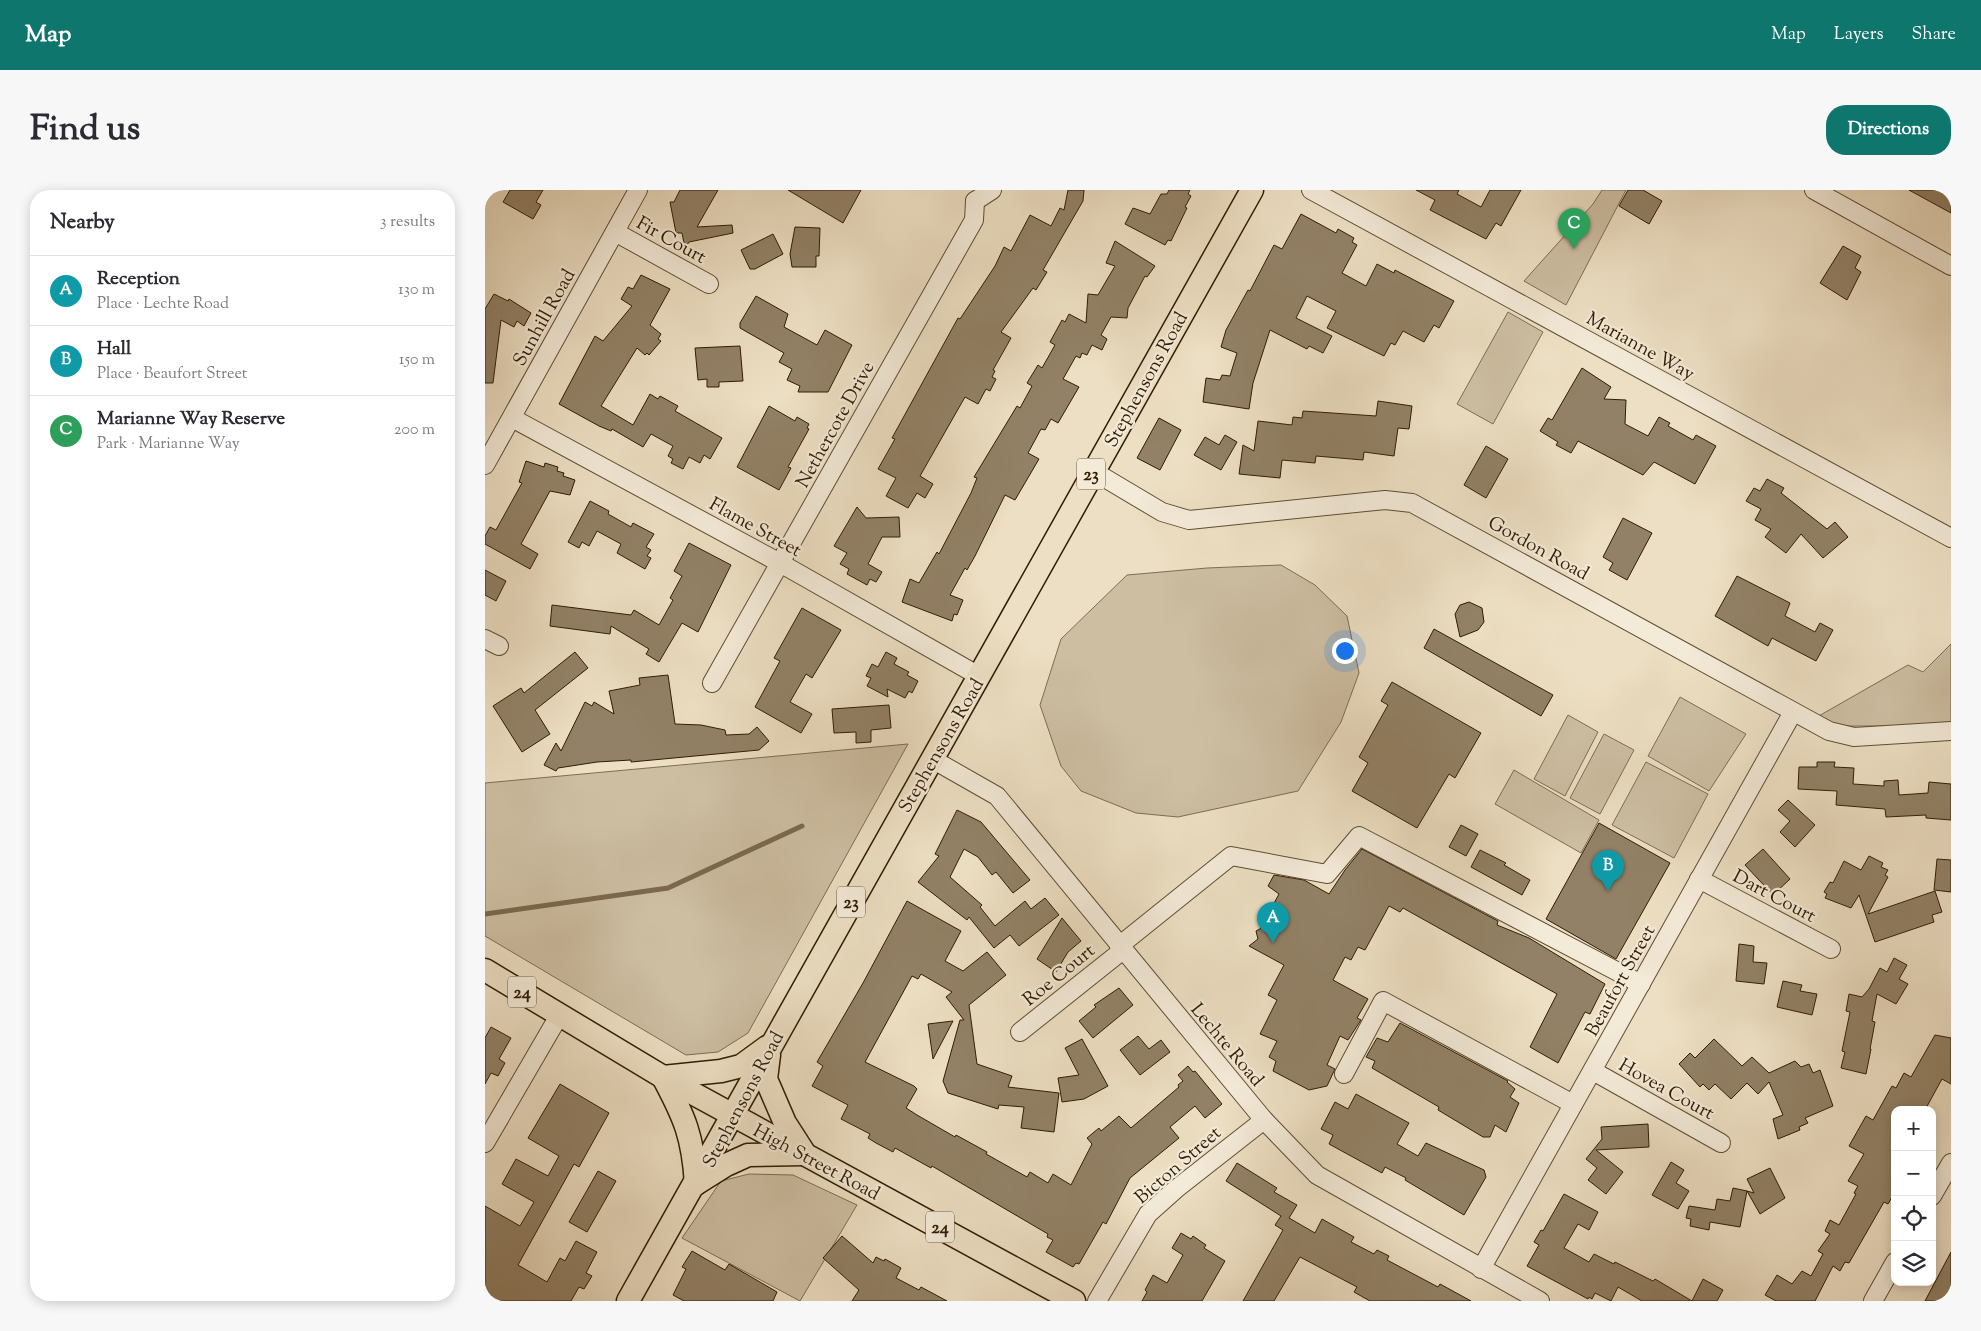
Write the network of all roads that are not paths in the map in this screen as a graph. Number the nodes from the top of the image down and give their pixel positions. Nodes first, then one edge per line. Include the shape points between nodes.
1 (638, 190) edge
2 (992, 190) edge
3 (1252, 190) edge
4 (1311, 190) edge
5 (1814, 190) edge
6 (972, 196) edge
7 (615, 232) junction
8 (1951, 266) edge
9 (709, 284) dead end
10 (512, 418) junction
11 (485, 465) edge
12 (1093, 471) junction
13 (1951, 538) edge
14 (780, 563) junction
15 (979, 676) junction
16 (713, 683) dead end
17 (1793, 712) junction
18 (1951, 731) edge
19 (932, 759) junction
20 (1699, 879) junction
21 (1121, 948) junction
22 (1831, 949) dead end
23 (485, 970) edge
24 (1641, 984) junction
25 (559, 1014) junction
26 (1020, 1032) dead end
27 (771, 1045) junction
28 (1593, 1071) junction
29 (1344, 1074) dead end
30 (663, 1077) junction
31 (1573, 1104) junction
32 (734, 1116) junction
33 (1264, 1120) junction
34 (485, 1143) edge
35 (1721, 1143) dead end
36 (805, 1154) junction
37 (1951, 1163) edge
38 (696, 1184) junction
39 (1936, 1189) edge
40 (1481, 1269) junction
41 (1891, 1269) edge
42 (629, 1301) edge
43 (1074, 1301) edge
44 (1097, 1301) edge
45 (1540, 1301) edge
46 (1873, 1301) edge

1 - 7 street, Sunhill Road
2 - 6 street, Nethercote Drive
3 - 12 main road, Stephensons Road / 23
4 - 13 street, Marianne Way
5 - 8 street
6 - 14 street, Nethercote Drive via 974,220
7 - 9 street, Fir Court
7 - 10 street, Sunhill Road
10 - 11 street, Sunhill Road
10 - 14 street, Flame Street
12 - 15 main road, Stephensons Road / 23
12 - 17 street, Gordon Road via 1162,512 1189,520 1385,500 1411,503
14 - 15 street, Flame Street
14 - 16 street, Nethercote Drive
15 - 19 main road, Stephensons Road / 23
17 - 18 street, Gordon Road via 1829,731 1854,737
17 - 20 street, Beaufort Street
19 - 21 street, Lechte Road via 997,796
19 - 27 main road, Stephensons Road / 23
20 - 22 street, Dart Court
20 - 24 street, Beaufort Street
21 - 24 street, Roe Court via 1231,856 1327,874 1359,836
21 - 26 street, Roe Court
21 - 33 street, Lechte Road
23 - 25 main road, High Street Road / 24
24 - 28 street, Beaufort Street
25 - 30 main road, High Street Road / 24
25 - 34 street
27 - 30 main road via 741,1066
27 - 32 main road, Stephensons Road / 23
27 - 36 main road via 766,1079 785,1123
28 - 31 street, Beaufort Street
28 - 35 street, Hovea Court
29 - 31 street via 1383,1001
30 - 32 main road, High Street Road / 24
30 - 38 main road via 689,1132
31 - 40 street, Beaufort Street
32 - 36 main road, High Street Road / 24
32 - 38 main road, Stephensons Road / 23
33 - 40 street, Lechte Road via 1317,1175
33 - 44 street, Bicton Street via 1149,1214
36 - 38 main road via 748,1155
36 - 43 main road, High Street Road / 24
37 - 39 street
38 - 42 main road, Stephensons Road / 23
40 - 45 street, Lechte Road
41 - 46 street

